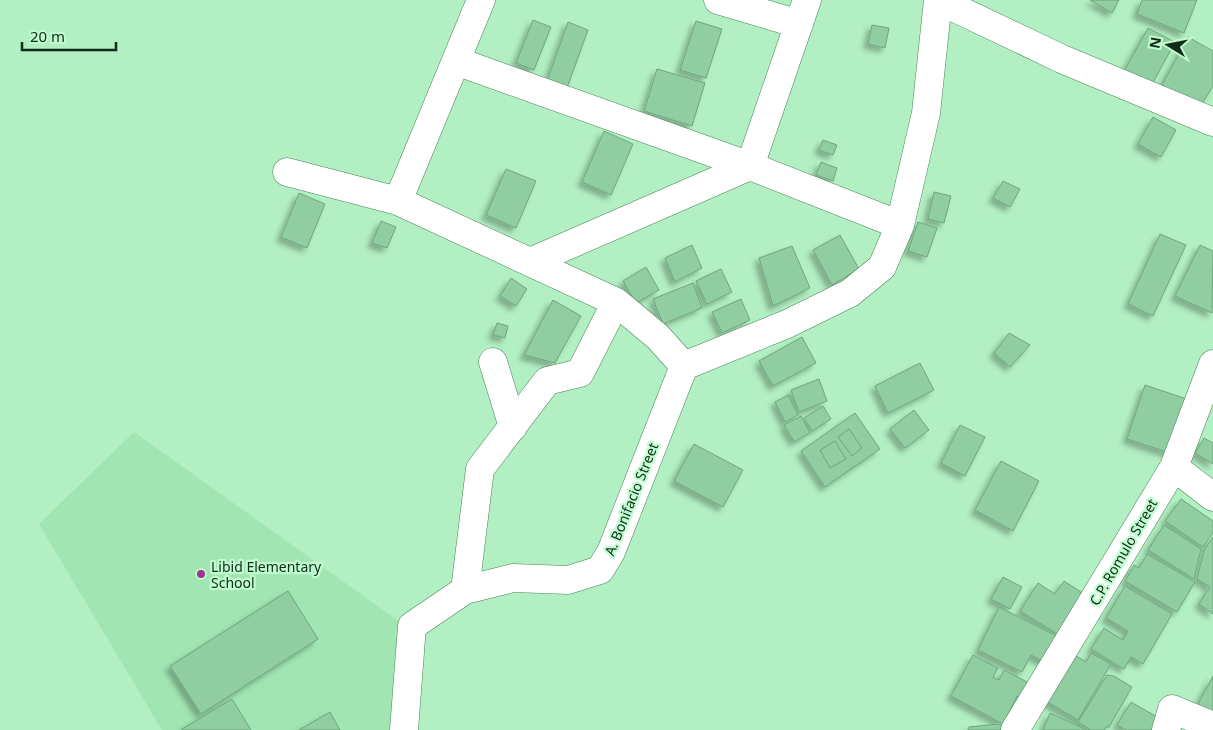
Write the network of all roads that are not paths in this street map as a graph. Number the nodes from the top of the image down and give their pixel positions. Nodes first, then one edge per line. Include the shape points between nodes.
1 (481, 0) edge
2 (718, 0) edge
3 (803, 12) edge
4 (456, 62) junction
5 (1213, 122) edge
6 (750, 166) junction
7 (287, 172) dead end
8 (398, 201) junction
9 (900, 225) junction
10 (530, 262) junction
11 (616, 302) junction
12 (493, 362) dead end
13 (1213, 364) edge
14 (684, 366) junction
15 (513, 427) junction
16 (1174, 467) junction
17 (1213, 497) edge
18 (465, 590) junction
19 (1213, 726) edge
20 (404, 730) edge
21 (1015, 730) edge
22 (1166, 730) edge

1 - 4 street
2 - 3 street
3 - 6 street
4 - 6 street
4 - 8 street
5 - 9 street via 1062,59 938,0 926,114
6 - 9 street
6 - 10 street
7 - 8 street
8 - 10 street
9 - 14 street via 882,267 850,294
10 - 11 street
11 - 14 street via 658,337
11 - 15 street via 580,373 547,381
12 - 15 street
13 - 16 street, C.P. Romulo Street
14 - 18 street, A. Bonifacio Street via 611,552 600,570 568,580 513,578
15 - 18 street via 480,469
16 - 17 street
16 - 21 street, C.P. Romulo Street
18 - 20 street, A. Bonifacio Street via 412,626
19 - 22 street via 1172,709

